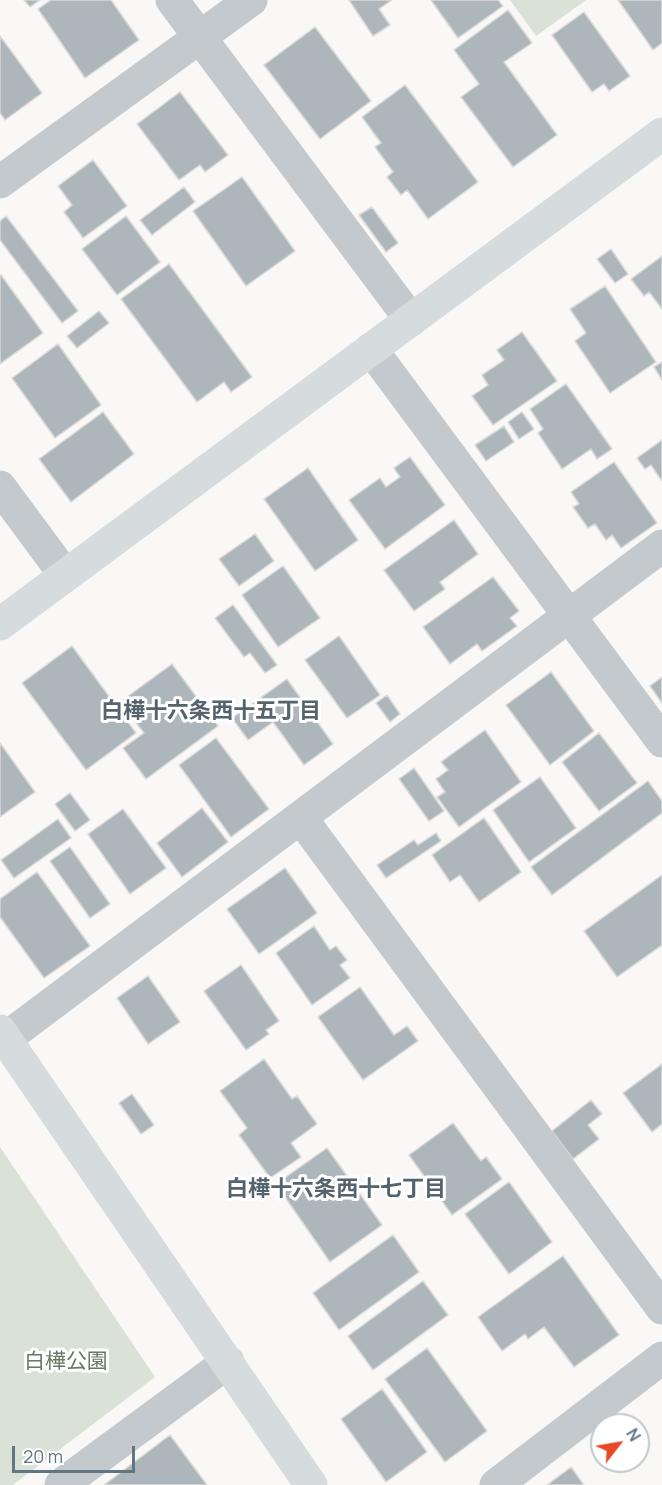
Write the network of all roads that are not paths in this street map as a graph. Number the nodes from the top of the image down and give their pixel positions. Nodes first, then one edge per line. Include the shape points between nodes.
1 (172, 0) edge
2 (251, 0) edge
3 (200, 38) junction
4 (662, 134) edge
5 (0, 182) edge
6 (411, 320) junction
7 (371, 349) junction
8 (0, 487) edge
9 (662, 546) edge
10 (65, 575) junction
11 (568, 614) junction
12 (0, 624) edge
13 (662, 741) edge
14 (301, 818) junction
15 (3, 1035) edge
16 (662, 1308) edge
17 (662, 1358) edge
18 (228, 1362) junction
19 (61, 1485) edge
20 (311, 1485) edge
21 (496, 1485) edge

1 - 3 street
2 - 3 street
3 - 5 street
3 - 6 street
4 - 6 street
6 - 7 street
7 - 10 street
7 - 11 street
8 - 10 street
9 - 11 street
10 - 12 street
11 - 13 street
11 - 14 street
14 - 15 street
14 - 16 street
15 - 18 street
17 - 21 street
18 - 19 street
18 - 20 street

